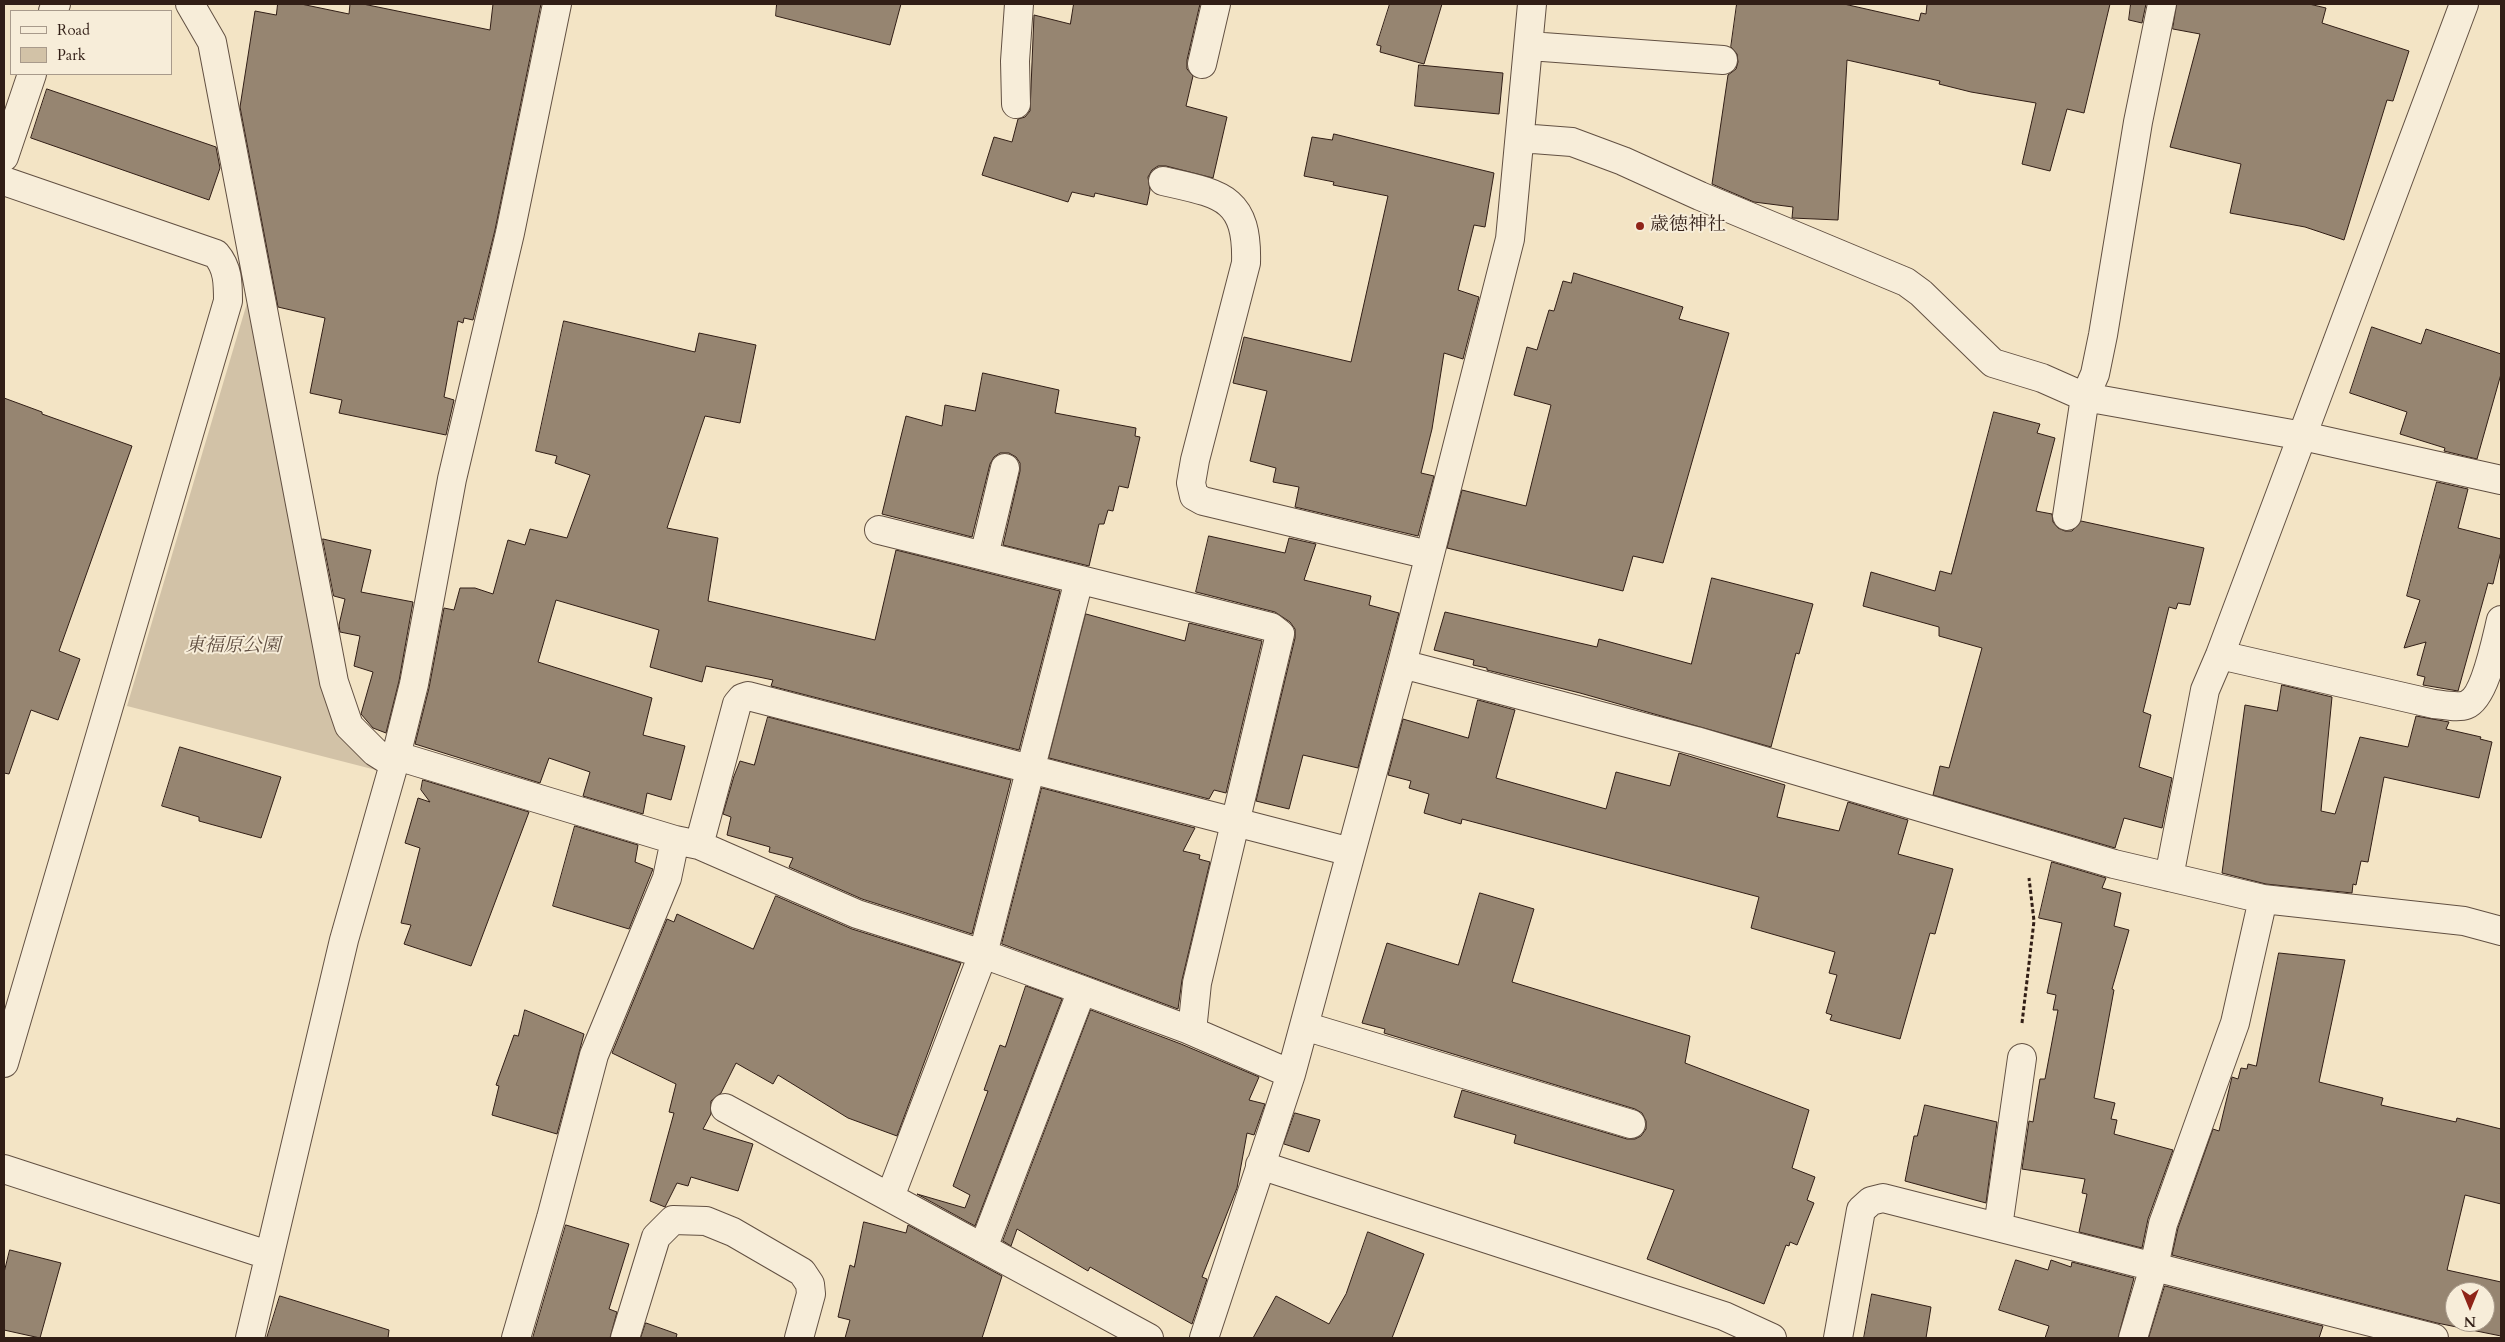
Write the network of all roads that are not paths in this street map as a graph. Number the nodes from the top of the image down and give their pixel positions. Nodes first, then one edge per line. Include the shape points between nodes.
1 (190, 4) edge
2 (557, 4) edge
3 (1019, 4) edge
4 (1216, 4) edge
5 (1532, 4) edge
6 (2162, 4) edge
7 (2464, 4) edge
8 (1529, 46) junction
9 (1723, 60) dead end
10 (1202, 64) dead end
11 (32, 75) edge
12 (1016, 104) dead end
13 (1520, 138) junction
14 (4, 157) edge
15 (4, 181) edge
16 (1163, 181) dead end
17 (2085, 398) junction
18 (2303, 436) junction
19 (1005, 468) dead end
20 (2501, 480) edge
21 (2068, 516) dead end
22 (879, 530) dead end
23 (1429, 555) junction
24 (984, 556) junction
25 (1078, 580) junction
26 (2501, 620) edge
27 (2220, 655) junction
28 (1402, 664) junction
29 (395, 760) junction
30 (1032, 770) junction
31 (1237, 820) junction
32 (687, 843) junction
33 (1351, 852) junction
34 (2169, 877) junction
35 (2263, 900) junction
36 (2501, 931) edge
37 (983, 954) junction
38 (1082, 990) junction
39 (1304, 1026) junction
40 (1192, 1031) junction
41 (2022, 1058) road end
42 (4, 1063) edge
43 (1291, 1074) junction
44 (725, 1108) dead end
45 (1631, 1124) dead end
46 (1260, 1165) junction
47 (4, 1169) edge
48 (890, 1197) junction
49 (1998, 1227) junction
50 (983, 1248) junction
51 (268, 1255) junction
52 (2154, 1267) junction
53 (250, 1338) edge
54 (516, 1338) edge
55 (626, 1338) edge
56 (798, 1338) edge
57 (1149, 1338) edge
58 (1204, 1338) edge
59 (1772, 1338) edge
60 (1838, 1338) edge
61 (2133, 1338) edge
62 (2434, 1338) edge

1 - 29 street via 212,42 334,682 349,726 375,752
2 - 29 street via 510,233 452,479 414,684
3 - 12 street
4 - 10 street
5 - 8 street
6 - 17 street via 2138,122 2103,335
7 - 18 street
8 - 9 street
8 - 13 street
11 - 14 street
13 - 17 street via 1572,142 1623,160 1906,282 1993,363 2042,378
13 - 23 street via 1510,239
15 - 42 street via 216,254 228,278 228,301
16 - 23 street via 1208,192 1230,204 1241,218 1246,241 1246,264 1195,460 1191,484 1194,496 1203,501
17 - 18 street
17 - 21 street
18 - 20 street
18 - 27 street
19 - 24 street
22 - 24 street
23 - 28 street
24 - 25 street
25 - 30 street
25 - 31 street via 1271,627 1280,634
26 - 27 street via 2480,688 2476,697 2465,706 2434,704
27 - 34 street via 2205,690
28 - 33 street
28 - 34 street via 1696,741 2114,864
29 - 32 street
29 - 51 street via 344,940
30 - 31 street
30 - 32 street via 748,696 737,704
30 - 37 street
31 - 33 street
31 - 40 street via 1197,983
32 - 37 street via 857,914
32 - 54 street via 667,878 594,1055
33 - 39 street
34 - 35 street
35 - 36 street via 2464,921
35 - 52 street via 2235,1023 2163,1224
37 - 38 street
37 - 48 street
38 - 40 street
38 - 50 street
39 - 43 street
39 - 45 street
40 - 43 street
41 - 49 street
43 - 46 street
44 - 48 street
46 - 58 street
46 - 59 street via 1724,1316
47 - 51 street
48 - 50 street
49 - 52 street
49 - 60 street via 1883,1198 1864,1206 1859,1215
50 - 57 street
51 - 53 street
52 - 61 street
52 - 62 street
55 - 56 street via 656,1237 674,1220 687,1219 706,1221 734,1232 802,1272 810,1284 811,1294

